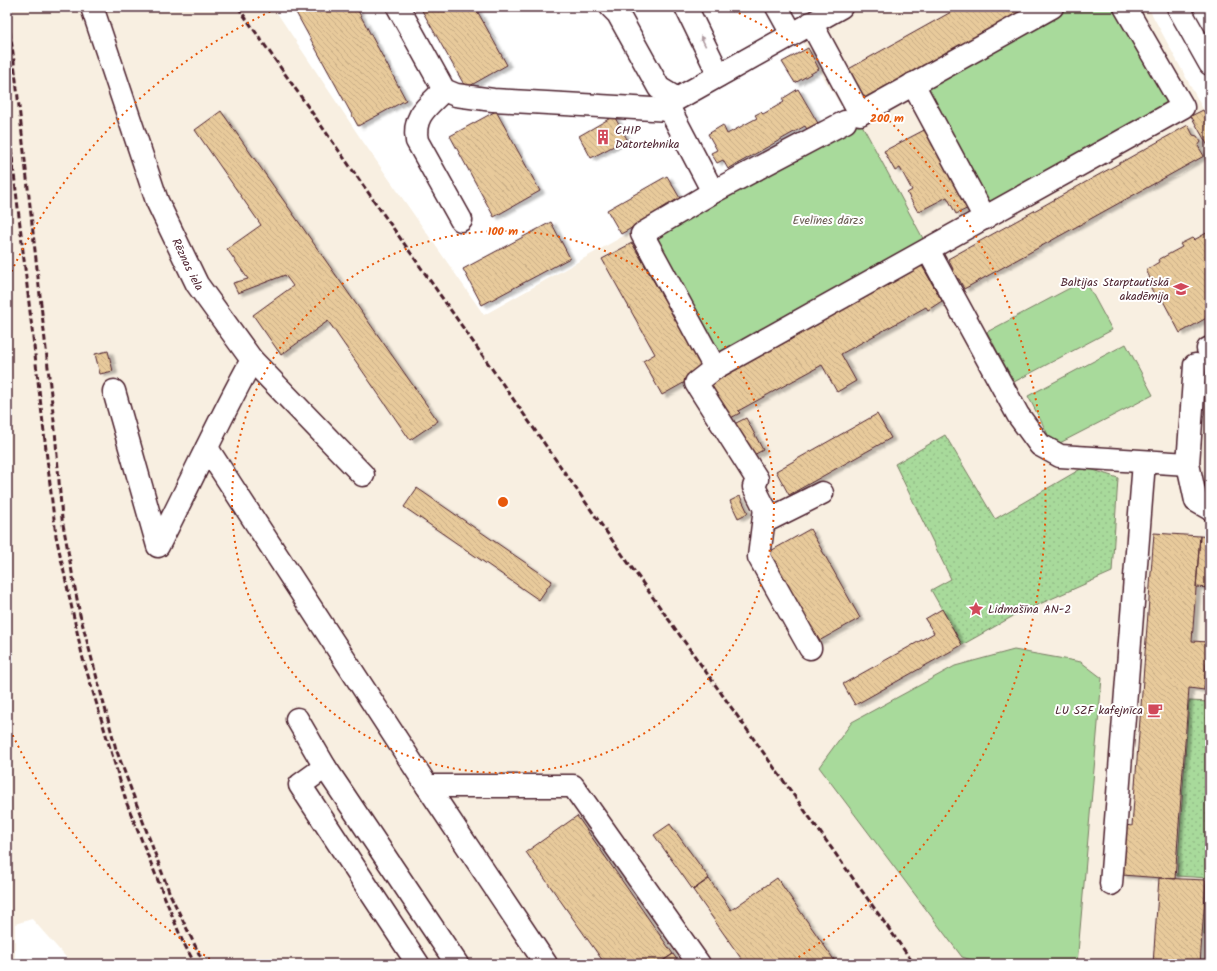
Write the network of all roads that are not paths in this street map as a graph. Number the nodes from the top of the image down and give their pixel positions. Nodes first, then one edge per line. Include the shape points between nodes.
1 (92, 7) edge
2 (398, 7) edge
3 (611, 7) edge
4 (686, 7) edge
5 (777, 7) edge
6 (841, 7) edge
7 (1052, 7) edge
8 (1125, 7) edge
9 (1178, 7) edge
10 (811, 23) junction
11 (792, 34) junction
12 (1207, 52) edge
13 (719, 75) junction
14 (913, 84) junction
15 (444, 90) junction
16 (673, 105) junction
17 (844, 122) dead end
18 (713, 192) junction
19 (985, 218) junction
20 (461, 220) dead end
21 (928, 250) junction
22 (1204, 354) edge
23 (252, 360) junction
24 (715, 368) junction
25 (114, 391) dead end
26 (207, 448) junction
27 (1144, 462) junction
28 (1188, 464) junction
29 (363, 475) dead end
30 (822, 493) dead end
31 (765, 508) junction
32 (1210, 509) edge
33 (810, 648) dead end
34 (297, 719) dead end
35 (325, 767) junction
36 (427, 786) junction
37 (1111, 884) dead end
38 (418, 964) edge
39 (457, 964) edge
40 (546, 964) edge
41 (699, 964) edge

1 - 23 street, Rēznas iela via 156,201 197,284
2 - 15 street
3 - 16 street via 618,14 659,88
13 -> 4 street
5 - 11 street
6 - 10 street
7 - 14 street
8 - 19 street via 1183,107
9 - 12 street
10 - 11 street
10 - 14 street via 860,114
11 - 13 street
13 - 16 street
14 - 19 street
15 - 16 street via 456,95 493,100
15 - 20 street via 419,115 414,129 417,141
16 - 18 street
17 - 18 street
18 - 24 street via 642,234
19 - 21 street
21 - 24 street
21 - 27 street via 1018,415 1040,445 1060,456
22 - 28 street
23 - 26 street
23 - 29 street, Rēznas iela
24 - 31 street via 696,384 757,479 754,487
25 - 26 street via 158,546
26 - 36 street
27 - 28 street
27 - 37 street
28 - 32 street via 1196,501
30 - 31 street via 770,519
31 - 33 street via 760,557
34 - 35 street
35 - 38 street via 300,785
35 - 39 street
36 - 40 street
36 - 41 street via 573,786

